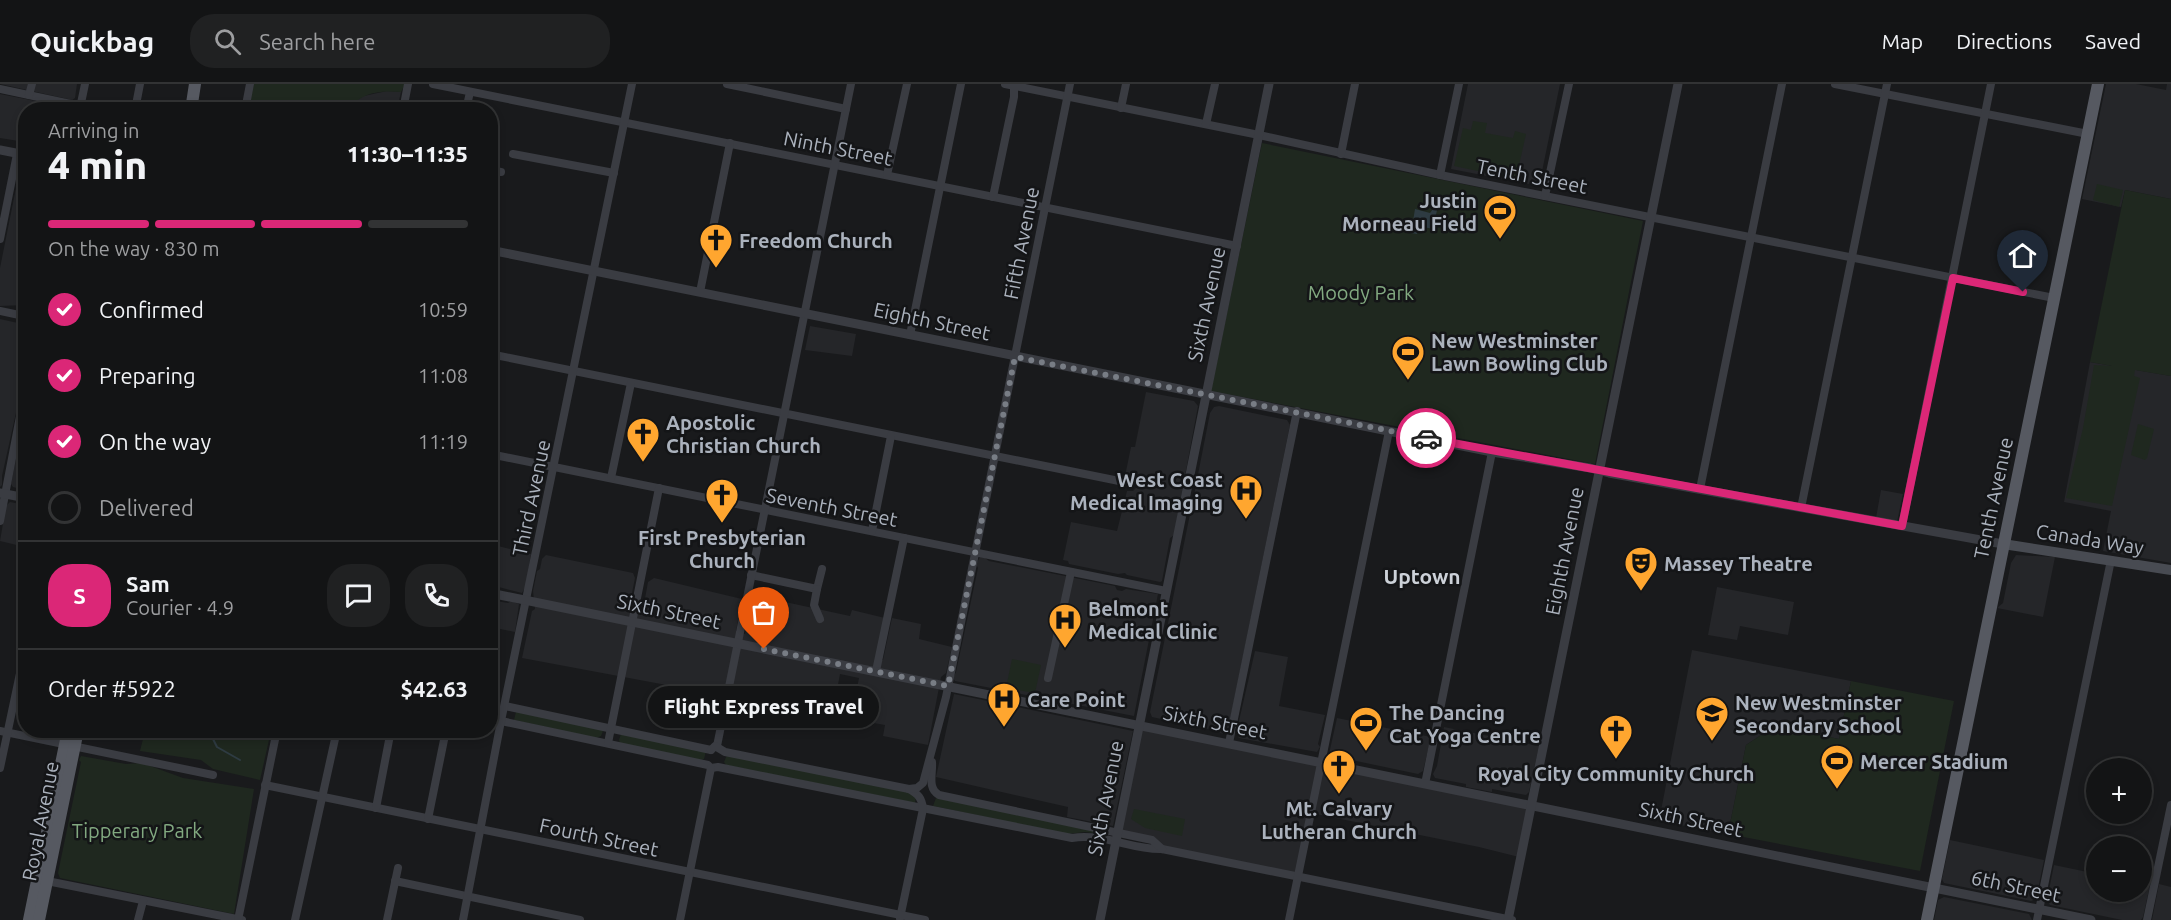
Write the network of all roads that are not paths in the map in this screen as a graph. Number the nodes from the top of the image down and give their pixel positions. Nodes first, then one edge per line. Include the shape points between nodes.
1 (32, 84) edge
2 (85, 84) edge
3 (140, 84) edge
4 (195, 84) edge
5 (250, 84) edge
6 (408, 84) edge
7 (433, 84) edge
8 (632, 84) edge
9 (727, 84) edge
10 (851, 84) edge
11 (907, 84) edge
12 (960, 84) edge
13 (1005, 84) edge
14 (1070, 84) edge
15 (1126, 84) edge
16 (1215, 84) edge
17 (1269, 84) edge
18 (1355, 84) edge
19 (1459, 84) edge
20 (1569, 84) edge
21 (1678, 84) edge
22 (1782, 84) edge
23 (1835, 84) edge
24 (1887, 84) edge
25 (1991, 84) edge
26 (2098, 84) edge
27 (1014, 85) edge
28 (0, 89) edge
29 (470, 92) junction
30 (1885, 94) junction
31 (29, 95) junction
32 (1067, 97) junction
33 (56, 102) edge
34 (81, 102) edge
35 (137, 102) edge
36 (192, 102) edge
37 (247, 102) edge
38 (405, 102) edge
39 (468, 102) edge
40 (1121, 108) junction
41 (846, 109) junction
42 (1985, 114) junction
43 (625, 122) junction
44 (1206, 124) junction
45 (2088, 134) junction
46 (1259, 135) junction
47 (730, 143) junction
48 (0, 150) edge
49 (18, 153) edge
50 (1341, 153) junction
51 (513, 154) dead end
52 (835, 164) junction
53 (18, 166) edge
54 (498, 171) edge
55 (501, 172) dead end
56 (614, 173) junction
57 (887, 175) junction
58 (1440, 175) junction
59 (940, 186) junction
60 (993, 196) junction
61 (1545, 196) junction
62 (1045, 207) junction
63 (1652, 217) junction
64 (1751, 237) junction
65 (0, 239) edge
66 (1237, 246) junction
67 (498, 252) edge
68 (1851, 257) junction
69 (594, 271) junction
70 (1953, 278) junction
71 (700, 292) junction
72 (2054, 298) junction
73 (0, 311) edge
74 (805, 314) junction
75 (18, 315) edge
76 (910, 335) junction
77 (498, 356) edge
78 (1015, 357) junction
79 (573, 371) junction
80 (631, 383) junction
81 (1206, 395) junction
82 (1297, 411) junction
83 (784, 413) junction
84 (18, 421) edge
85 (1389, 431) junction
86 (891, 436) junction
87 (1492, 452) junction
88 (498, 456) edge
89 (995, 458) junction
90 (554, 466) junction
91 (1599, 471) junction
92 (611, 478) junction
93 (1130, 483) dead end
94 (659, 488) junction
95 (1700, 489) junction
96 (2, 493) edge
97 (18, 496) edge
98 (765, 507) junction
99 (1801, 508) junction
100 (0, 521) edge
101 (1902, 526) junction
102 (872, 531) junction
103 (904, 538) junction
104 (2003, 544) junction
105 (975, 552) junction
106 (2111, 560) junction
107 (822, 569) dead end
108 (2171, 570) edge
109 (1071, 572) junction
110 (751, 575) junction
111 (817, 589) junction
112 (1166, 591) junction
113 (498, 595) edge
114 (526, 600) junction
115 (820, 619) dead end
116 (633, 622) junction
117 (738, 643) junction
118 (876, 672) junction
119 (18, 676) edge
120 (1048, 678) dead end
121 (948, 686) junction
122 (505, 706) junction
123 (501, 721) junction
124 (1139, 725) junction
125 (611, 729) junction
126 (4, 731) edge
127 (498, 736) edge
128 (37, 738) edge
129 (69, 738) edge
130 (74, 738) edge
131 (275, 738) edge
132 (335, 738) edge
133 (389, 738) edge
134 (444, 738) edge
135 (498, 738) edge
136 (608, 743) junction
137 (1229, 743) junction
138 (70, 745) junction
139 (717, 749) junction
140 (932, 755) junction
141 (1321, 762) junction
142 (712, 767) junction
143 (0, 768) edge
144 (213, 775) dead end
145 (1425, 783) junction
146 (266, 785) junction
147 (909, 789) junction
148 (323, 797) junction
149 (1531, 805) junction
150 (2171, 805) edge
151 (375, 808) junction
152 (923, 809) junction
153 (428, 819) junction
154 (480, 829) junction
155 (1116, 837) junction
156 (398, 868) dead end
157 (690, 873) junction
158 (1298, 876) junction
159 (43, 880) junction
160 (395, 881) junction
161 (1933, 887) junction
162 (468, 897) junction
163 (143, 901) junction
164 (2040, 909) junction
165 (900, 918) edge
166 (22, 920) edge
167 (29, 920) edge
168 (39, 920) edge
169 (138, 920) edge
170 (239, 920) edge
171 (294, 920) edge
172 (387, 920) edge
173 (463, 920) edge
174 (580, 920) edge
175 (680, 920) edge
176 (925, 920) edge
177 (1100, 920) edge
178 (1289, 920) edge
179 (1510, 920) edge
180 (1926, 920) edge
181 (2037, 920) edge
182 (2091, 920) edge
183 (2147, 920) edge

1 - 31 street
2 - 34 street
3 - 35 street
4 - 36 main road
5 - 37 street
6 - 38 street
7 - 29 street, Ninth Street
8 - 43 street, Third Avenue
9 - 41 street
10 - 41 street
11 - 57 street
12 - 59 street
13 - 27 street, Tenth Street
14 - 32 street, Fifth Avenue
15 - 40 street
16 - 44 street
17 - 46 street, Sixth Avenue
18 - 50 street
19 - 58 street
20 - 61 street
21 - 63 street, Eighth Avenue
22 - 64 street
23 - 30 street
24 - 30 street
25 - 42 street
26 - 45 main road, Tenth Avenue
27 - 32 street, Tenth Street
27 - 60 street
28 - 31 street
29 - 39 street
29 - 43 street, Ninth Street
30 - 42 street
30 - 68 street
31 - 33 street
32 - 40 street, Tenth Street
32 - 62 street, Fifth Avenue
40 - 44 street, Tenth Street
41 - 52 street
42 - 45 street
42 - 70 street
43 - 47 street, Ninth Street
43 - 56 street, Third Avenue
44 - 46 street, Tenth Street
45 - 72 main road, Tenth Avenue
46 - 50 street, Tenth Street
46 - 66 street, Sixth Avenue
47 - 52 street, Ninth Street
47 - 71 street
48 - 49 street
50 - 58 street, Tenth Street
51 - 56 street
52 - 57 street, Ninth Street
52 - 74 street
53 - 65 street
54 - 55 street
56 - 69 street, Third Avenue
57 - 59 street, Ninth Street
58 - 61 street, Tenth Street
59 - 60 street, Ninth Street
59 - 76 street
60 - 62 street, Ninth Street
61 - 63 street, Tenth Street
62 - 66 street, Ninth Street
62 - 78 street, Fifth Avenue
63 - 64 street, Tenth Street
63 - 91 street, Eighth Avenue
64 - 68 street, Tenth Street
64 - 95 street
66 - 81 street, Sixth Avenue
67 - 69 street, Eighth Street
68 - 70 street, Tenth Street
68 - 99 street
69 - 71 street, Eighth Street
69 - 79 street, Third Avenue
70 - 72 street, Tenth Street
70 - 101 street
71 - 74 street, Eighth Street
72 - 104 main road, Tenth Avenue
73 - 75 street
74 - 76 street, Eighth Street
74 - 83 street
76 - 78 street, Eighth Street
77 - 79 street
78 - 81 street, Eighth Street
78 - 89 street, Fifth Avenue
79 - 80 street
79 - 90 street, Third Avenue
80 - 83 street
80 - 92 street
81 - 82 street, Eighth Street
81 - 112 street, Sixth Avenue
82 - 85 street, Eighth Street
82 - 137 street
83 - 86 street
83 - 98 street
84 - 96 street
85 - 87 street, Eighth Street
85 - 141 street
86 - 89 street
86 - 102 street
87 - 91 street, Eighth Street
87 - 145 street
88 - 90 street, Seventh Street
89 - 93 street
89 - 105 street, Fifth Avenue
90 - 92 street, Seventh Street
90 - 114 street, Third Avenue
91 - 95 street, Eighth Street
91 - 149 street, Eighth Avenue
92 - 94 street, Seventh Street
94 - 98 street, Seventh Street
94 - 116 street
95 - 99 street, Eighth Street
96 - 97 street
96 - 100 street
98 - 102 street, Seventh Street
98 - 110 street
99 - 101 street, Eighth Street
101 - 104 street, Eighth Street
102 - 103 street, Seventh Street
103 - 105 street, Seventh Street
103 - 118 street
104 - 106 main road, Canada Way
104 - 161 main road, Tenth Avenue
105 - 109 street, Seventh Street
105 - 121 street, Fifth Avenue
106 - 108 main road, Canada Way
106 - 164 street
107 - 111 street
109 - 112 street, Seventh Street
109 - 120 street
110 - 111 street
110 - 117 street
111 - 115 street via 814,605
112 - 124 street, Sixth Avenue
113 - 114 street, Sixth Street
114 - 116 street, Sixth Street
114 - 122 street, Third Avenue
116 - 117 street, Sixth Street
116 - 125 street
117 - 118 street, Sixth Street
117 - 139 street
118 - 121 street, Sixth Street
119 - 126 street
121 - 124 street, Sixth Street
121 - 140 street, Fifth Avenue
122 - 123 street, Third Avenue
122 - 125 street
123 - 127 street, Third Avenue
123 - 136 street
124 - 137 street, Sixth Street
124 - 155 street, Sixth Avenue
125 - 136 street
125 - 139 street
126 - 143 street
128 - 138 street
129 - 138 main road, Royal Avenue
130 - 138 main road, Royal Avenue
131 - 146 street
132 - 148 street
133 - 151 street
134 - 153 street
135 - 154 street, Third Avenue
136 - 142 street
137 - 141 street, Sixth Street
138 - 144 street
138 - 159 main road, Royal Avenue
139 - 142 street
139 - 142 street
139 - 147 street
140 - 147 street, Fifth Avenue via 923,783
140 - 155 street via 931,783 939,795
141 - 145 street, Sixth Street
141 - 158 street
142 - 152 street
142 - 157 street
145 - 149 street, Sixth Street
146 - 148 street, Fourth Street
146 - 170 street
147 - 152 street via 921,799
148 - 151 street, Fourth Street
148 - 171 street
149 - 161 street, Sixth Street
149 - 179 street, Eighth Avenue
150 - 183 street
151 - 153 street, Fourth Street
152 - 155 street via 1072,838
152 - 165 street
153 - 154 street, Fourth Street
154 - 157 street, Fourth Street
154 - 162 street, Third Avenue
155 - 158 street via 1150,849
155 - 177 street, Sixth Avenue
156 - 160 street
157 - 165 street, Fourth Street
157 - 175 street
158 - 178 street
158 - 179 street
159 - 163 street
159 - 166 main road via 31,889
159 - 167 main road, Royal Avenue
159 - 168 main road, Royal Avenue
160 - 162 street
160 - 172 street
161 - 164 street, 6th Street
161 - 180 main road, Tenth Avenue
162 - 173 street, Third Avenue
162 - 174 street
163 - 169 street
163 - 170 street
164 - 181 street
164 - 182 street, 6th Street
165 - 176 street, Fourth Street

